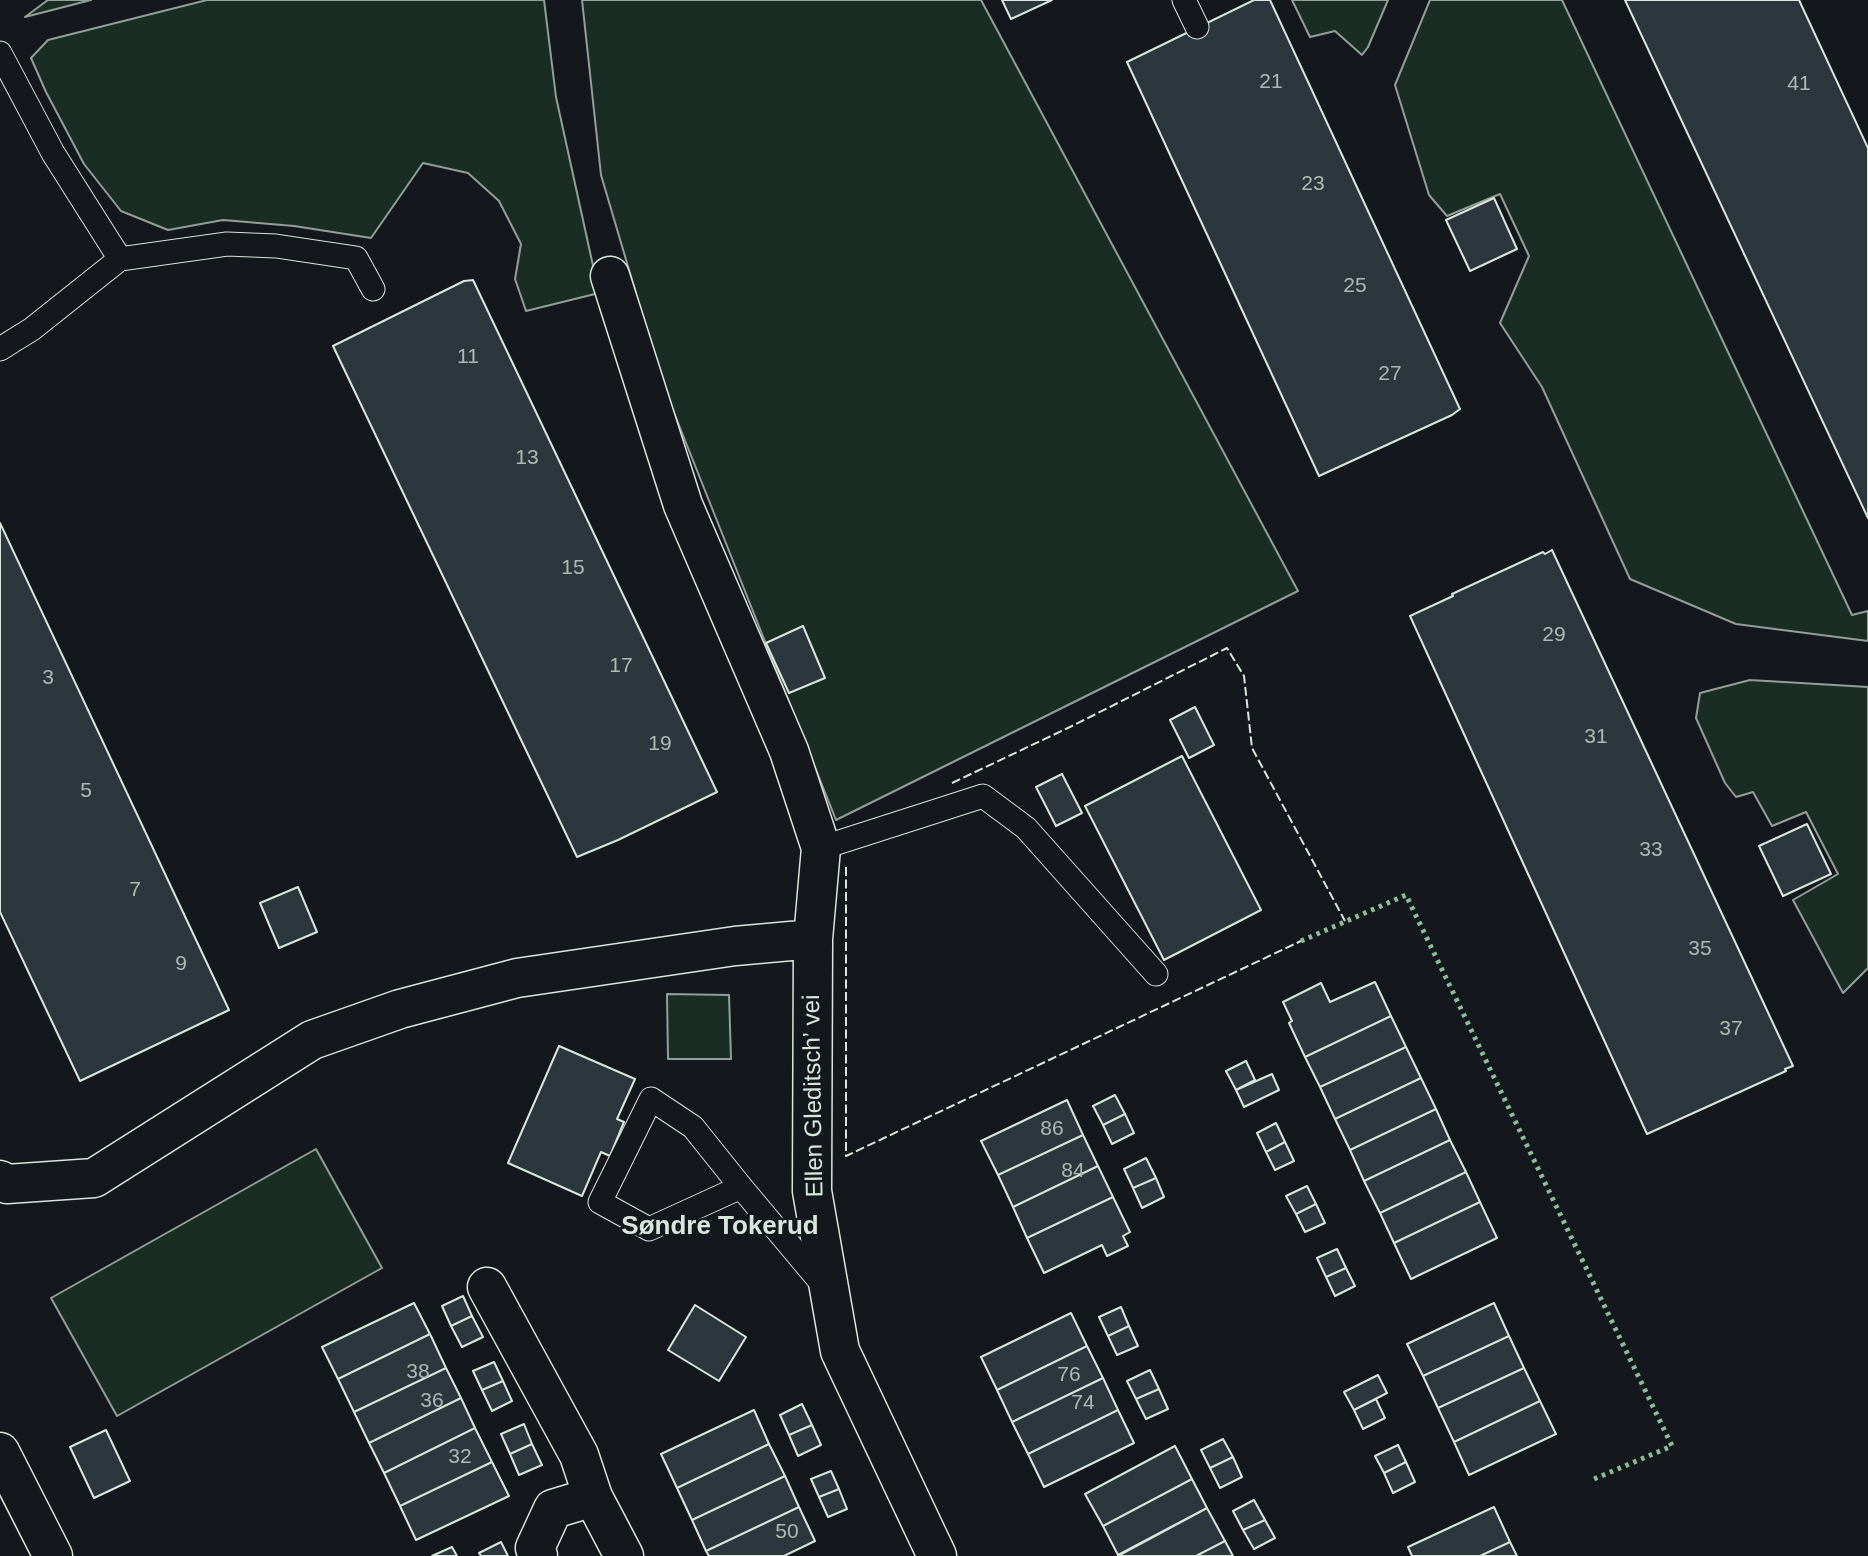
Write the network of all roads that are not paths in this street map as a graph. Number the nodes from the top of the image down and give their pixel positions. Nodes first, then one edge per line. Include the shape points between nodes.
1 (1184, 0) edge
2 (1197, 27) dead end
3 (0, 53) edge
4 (120, 259) junction
5 (610, 276) dead end
6 (373, 289) dead end
7 (0, 349) edge
8 (821, 849) junction
9 (813, 939) junction
10 (1156, 974) dead end
11 (741, 1187) junction
12 (2, 1189) edge
13 (487, 1287) dead end
14 (830, 1294) junction
15 (0, 1452) edge
16 (593, 1497) junction
17 (52, 1556) edge
18 (538, 1556) edge
19 (624, 1556) edge
20 (937, 1556) edge

1 - 2 lane
3 - 4 lane via 53,153
4 - 6 lane via 227,244 276,246 356,258
4 - 7 lane via 33,329
5 - 8 street via 683,505 789,751
8 - 9 street, Ellen Gleditsch’ vei
8 - 10 lane via 983,796 1026,828
9 - 12 street via 517,978 400,1009 312,1040 94,1178
9 - 14 street, Ellen Gleditsch’ vei via 812,1191
11 - 11 lane, Ellen Gleditsch’ vei via 692,1127 651,1099 600,1202 649,1229
11 - 14 lane, Ellen Gleditsch’ vei
13 - 16 street via 579,1455
14 - 20 street, Ellen Gleditsch’ vei via 840,1351
15 - 17 street
16 - 18 street via 553,1509 535,1548
16 - 19 street

